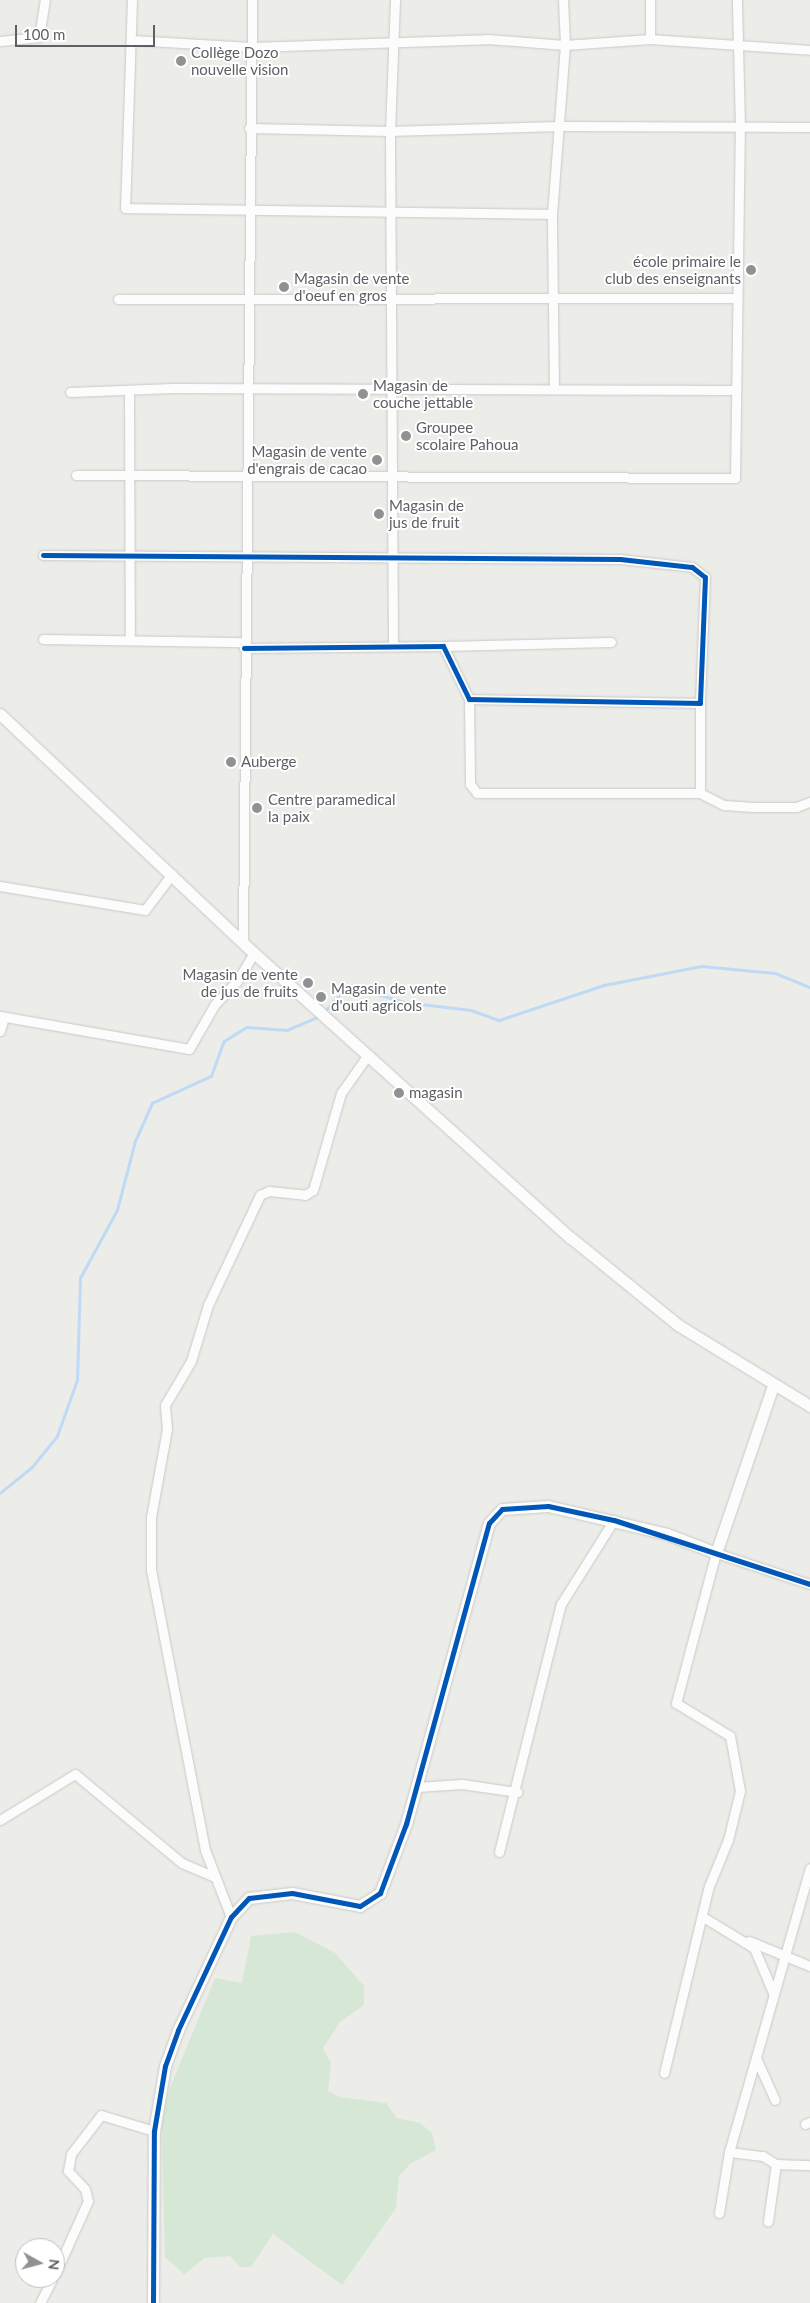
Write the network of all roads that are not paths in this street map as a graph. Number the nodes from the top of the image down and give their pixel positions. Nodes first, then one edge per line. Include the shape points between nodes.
1 (45, 0) edge
2 (132, 0) edge
3 (252, 0) edge
4 (395, 0) edge
5 (563, 0) edge
6 (650, 0) edge
7 (737, 0) edge
8 (650, 39) junction
9 (0, 40) edge
10 (132, 40) junction
11 (395, 42) junction
12 (737, 42) junction
13 (565, 45) junction
14 (251, 47) junction
15 (810, 50) edge
16 (559, 126) junction
17 (740, 127) junction
18 (810, 127) edge
19 (249, 128) junction
20 (390, 132) junction
21 (251, 208) junction
22 (391, 212) junction
23 (552, 214) junction
24 (394, 297) junction
25 (550, 297) junction
26 (737, 298) junction
27 (118, 299) dead end
28 (251, 299) junction
29 (250, 388) junction
30 (394, 389) junction
31 (554, 389) junction
32 (129, 390) junction
33 (736, 390) junction
34 (70, 392) dead end
35 (76, 475) dead end
36 (132, 475) junction
37 (249, 476) junction
38 (392, 476) junction
39 (43, 555) dead end
40 (132, 557) junction
41 (393, 557) junction
42 (248, 559) junction
43 (43, 639) dead end
44 (130, 640) junction
45 (611, 642) dead end
46 (393, 644) junction
47 (244, 645) junction
48 (443, 646) junction
49 (469, 699) junction
50 (700, 703) junction
51 (0, 714) edge
52 (700, 793) junction
53 (810, 802) edge
54 (172, 874) junction
55 (0, 886) edge
56 (243, 939) junction
57 (254, 953) junction
58 (2, 1016) edge
59 (0, 1031) edge
60 (368, 1055) junction
61 (773, 1386) junction
62 (810, 1406) edge
63 (614, 1520) junction
64 (716, 1553) junction
65 (810, 1584) edge
66 (417, 1786) junction
67 (517, 1792) junction
68 (0, 1820) edge
69 (499, 1852) dead end
70 (810, 1868) edge
71 (213, 1876) junction
72 (231, 1917) junction
73 (703, 1917) junction
74 (746, 1940) junction
75 (786, 1954) junction
76 (810, 1966) edge
77 (774, 1996) junction
78 (756, 2058) junction
79 (664, 2073) dead end
80 (776, 2100) dead end
81 (154, 2130) junction
82 (729, 2152) junction
83 (776, 2164) junction
84 (810, 2165) edge
85 (718, 2213) dead end
86 (768, 2221) dead end
87 (65, 2252) edge
88 (48, 2288) edge
89 (40, 2303) edge
90 (153, 2303) edge

1 - 9 street via 39,37
2 - 10 street
3 - 14 street
4 - 11 street
5 - 13 street
6 - 8 street
7 - 12 street
8 - 12 street
8 - 13 street
10 - 14 street
10 - 21 street via 125,208
11 - 13 street via 487,39
11 - 14 street
11 - 20 street
12 - 15 street
12 - 17 street
13 - 16 street
14 - 19 street
16 - 17 street
16 - 20 street
16 - 23 street
17 - 18 street
17 - 26 street
19 - 20 street
19 - 21 street
20 - 22 street
21 - 22 street
21 - 28 street
22 - 23 street
22 - 24 street
23 - 25 street
24 - 25 street
24 - 28 street
24 - 30 street
25 - 26 street
25 - 31 street
26 - 33 street
27 - 28 street
28 - 29 street
29 - 30 street
29 - 32 street
29 - 37 street
30 - 31 street
30 - 38 street
31 - 33 street
32 - 34 street
32 - 36 street
33 - 38 street via 735,478
35 - 36 street
36 - 37 street
36 - 40 street
37 - 38 street
37 - 42 street
38 - 41 street
39 - 40 street
40 - 42 street
40 - 44 street
41 - 42 street
41 - 46 street
41 - 50 street via 620,559 699,570 705,577
42 - 47 street
43 - 44 street
44 - 47 street
45 - 48 street
46 - 47 street
46 - 48 street
47 - 56 street
48 - 49 street
49 - 50 street
49 - 52 street via 470,784 477,793
50 - 52 street
51 - 54 street
52 - 53 street via 733,806 796,807
54 - 55 street via 145,910
54 - 56 street
56 - 57 street
57 - 58 street via 237,981 215,1004 189,1049
57 - 60 street
58 - 59 street
60 - 61 street via 571,1238 678,1325
60 - 71 street via 341,1093 313,1190 305,1195 269,1191 260,1195 208,1305 191,1361 165,1405 167,1429 151,1517 151,1570 169,1681
61 - 62 street
61 - 64 street
63 - 64 street
63 - 66 street via 548,1506 514,1506 502,1509 489,1523
63 - 67 street via 561,1604
64 - 65 street
64 - 73 street via 675,1694 682,1710 730,1736 740,1772 735,1818 709,1886
66 - 67 street via 462,1784
66 - 72 street via 386,1876 372,1903 360,1906 273,1892 249,1898
67 - 69 street
68 - 71 street via 74,1774 182,1863
70 - 75 street
71 - 72 street
72 - 81 street via 178,2030 165,2066
73 - 74 street
73 - 79 street
74 - 75 street
74 - 77 street via 761,1960
75 - 76 street
75 - 77 street
77 - 78 street
78 - 80 street
78 - 82 street
81 - 87 street via 101,2115 72,2154 68,2171 85,2189 88,2201
81 - 90 street
82 - 83 street via 763,2156
82 - 85 street
83 - 84 street
83 - 86 street
88 - 89 street

